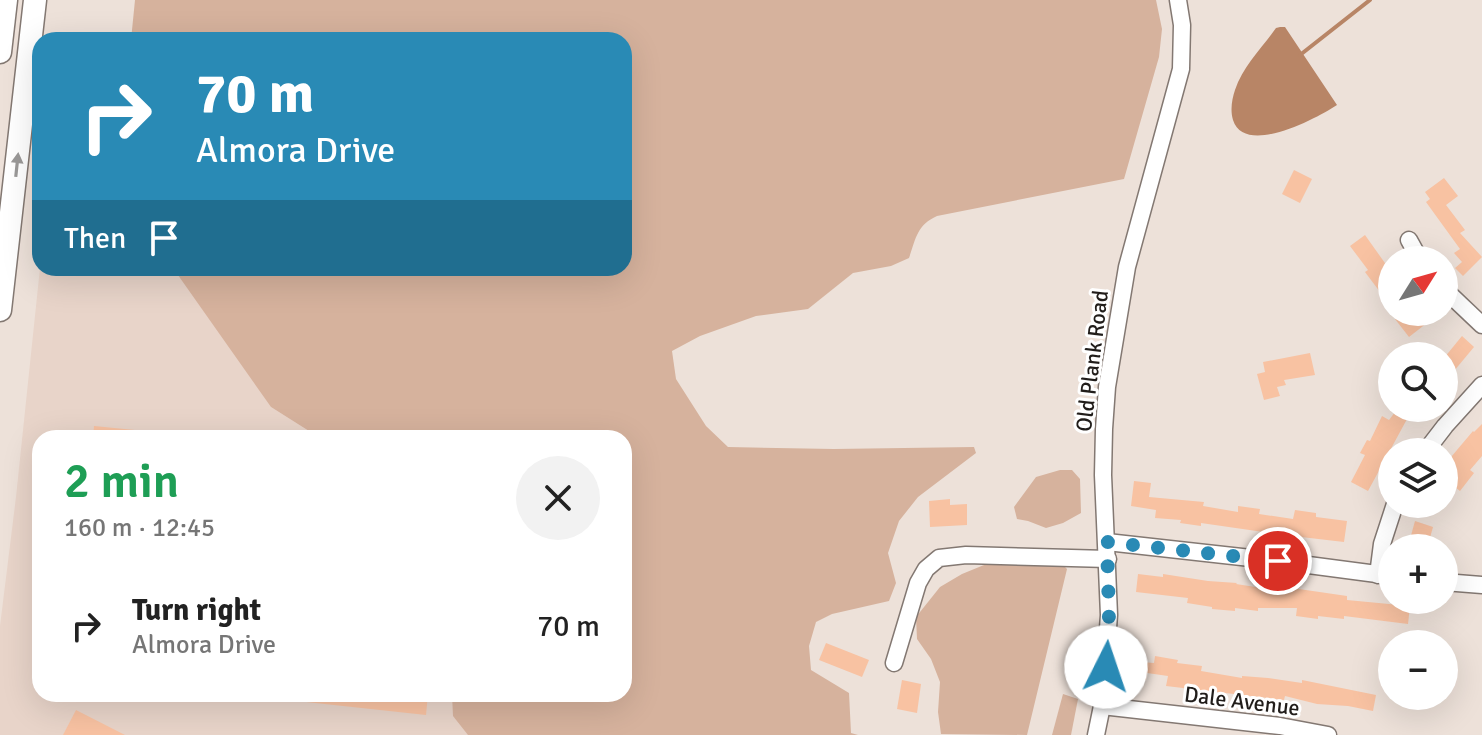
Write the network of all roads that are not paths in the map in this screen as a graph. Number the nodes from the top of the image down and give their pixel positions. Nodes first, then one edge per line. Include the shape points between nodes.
1 (35, 0) edge
2 (1178, 0) edge
3 (3, 7) edge
4 (0, 52) edge
5 (1409, 240) dead end
6 (1412, 246) edge
7 (2, 270) edge
8 (1458, 302) edge
9 (0, 310) edge
10 (1482, 325) edge
11 (1482, 385) edge
12 (1436, 438) edge
13 (1107, 551) junction
14 (1378, 575) edge
15 (1458, 583) edge
16 (1482, 585) edge
17 (894, 663) dead end
18 (1102, 706) junction
19 (1096, 735) edge
20 (1328, 735) edge

7 -> 1 highway
2 - 13 street, Old Plank Road via 1181,69 1127,267 1109,375 1103,448
3 - 4 highway
5 - 6 street
7 - 9 highway
8 - 10 street
11 - 12 street
13 - 14 street via 1278,561
13 - 17 street via 939,558 918,583
13 - 18 street, Old Plank Road via 1109,615
15 - 16 street
18 - 19 street, Old Plank Road
18 - 20 street, Dale Avenue

